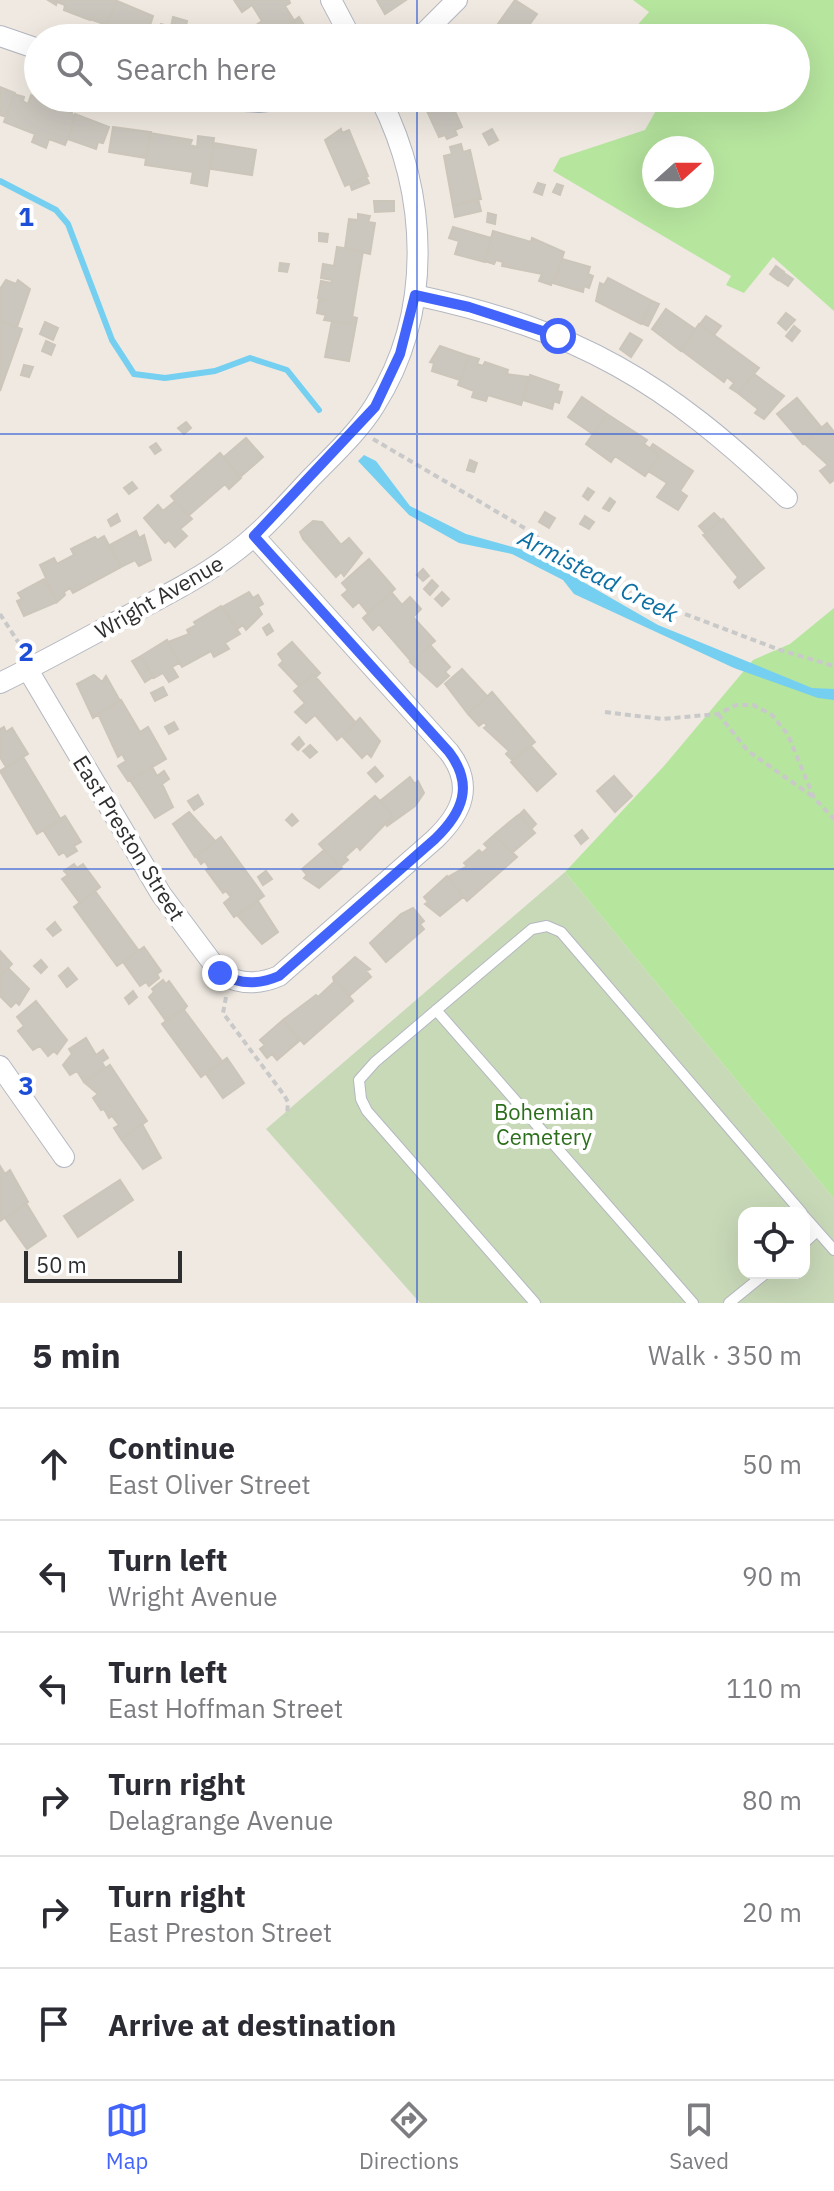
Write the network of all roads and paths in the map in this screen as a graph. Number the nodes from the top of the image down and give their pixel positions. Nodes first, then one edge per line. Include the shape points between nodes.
1 (331, 0) edge
2 (457, 0) edge
3 (344, 24) edge
4 (433, 24) edge
5 (0, 36) edge
6 (24, 44) edge
7 (386, 112) edge
8 (415, 295) junction
9 (356, 429) junction
10 (787, 498) dead end
11 (254, 536) junction
12 (0, 614) edge
13 (834, 666) edge
14 (31, 668) junction
15 (0, 683) edge
16 (605, 712) dead end
17 (718, 714) junction
18 (814, 798) junction
19 (834, 819) edge
20 (226, 997) dead end
21 (436, 1010) junction
22 (0, 1066) edge
23 (287, 1116) dead end
24 (64, 1157) dead end
25 (797, 1207) edge
26 (810, 1222) edge
27 (817, 1231) junction
28 (810, 1237) edge
29 (834, 1250) edge
30 (759, 1279) edge
31 (535, 1303) edge
32 (693, 1303) edge
33 (729, 1303) edge

1 - 3 street
2 - 4 street
5 - 6 street
7 - 8 street, Wright Avenue via 409,168 417,207
8 - 9 street, Wright Avenue via 391,374 375,407
8 - 10 street via 516,321 610,360 729,442
9 - 11 street, Wright Avenue
9 - 13 path via 533,533 562,561 619,589
11 - 14 street, Wright Avenue via 191,581
11 - 14 street, East Preston Street via 449,752 463,777 465,794 450,824 279,976 250,983 220,973 161,894
12 - 14 path
14 - 15 street, Wright Avenue
16 - 17 path via 662,719
17 - 18 path via 748,751
17 - 18 path via 736,705 753,705 772,715 788,735
18 - 19 path
20 - 23 path via 223,1013 284,1095
21 - 25 lane via 532,929 547,926 561,932
21 - 31 lane via 366,1070 359,1080 361,1099
21 - 32 lane
22 - 24 street
26 - 27 lane
27 - 28 lane
27 - 29 lane
30 - 33 lane

